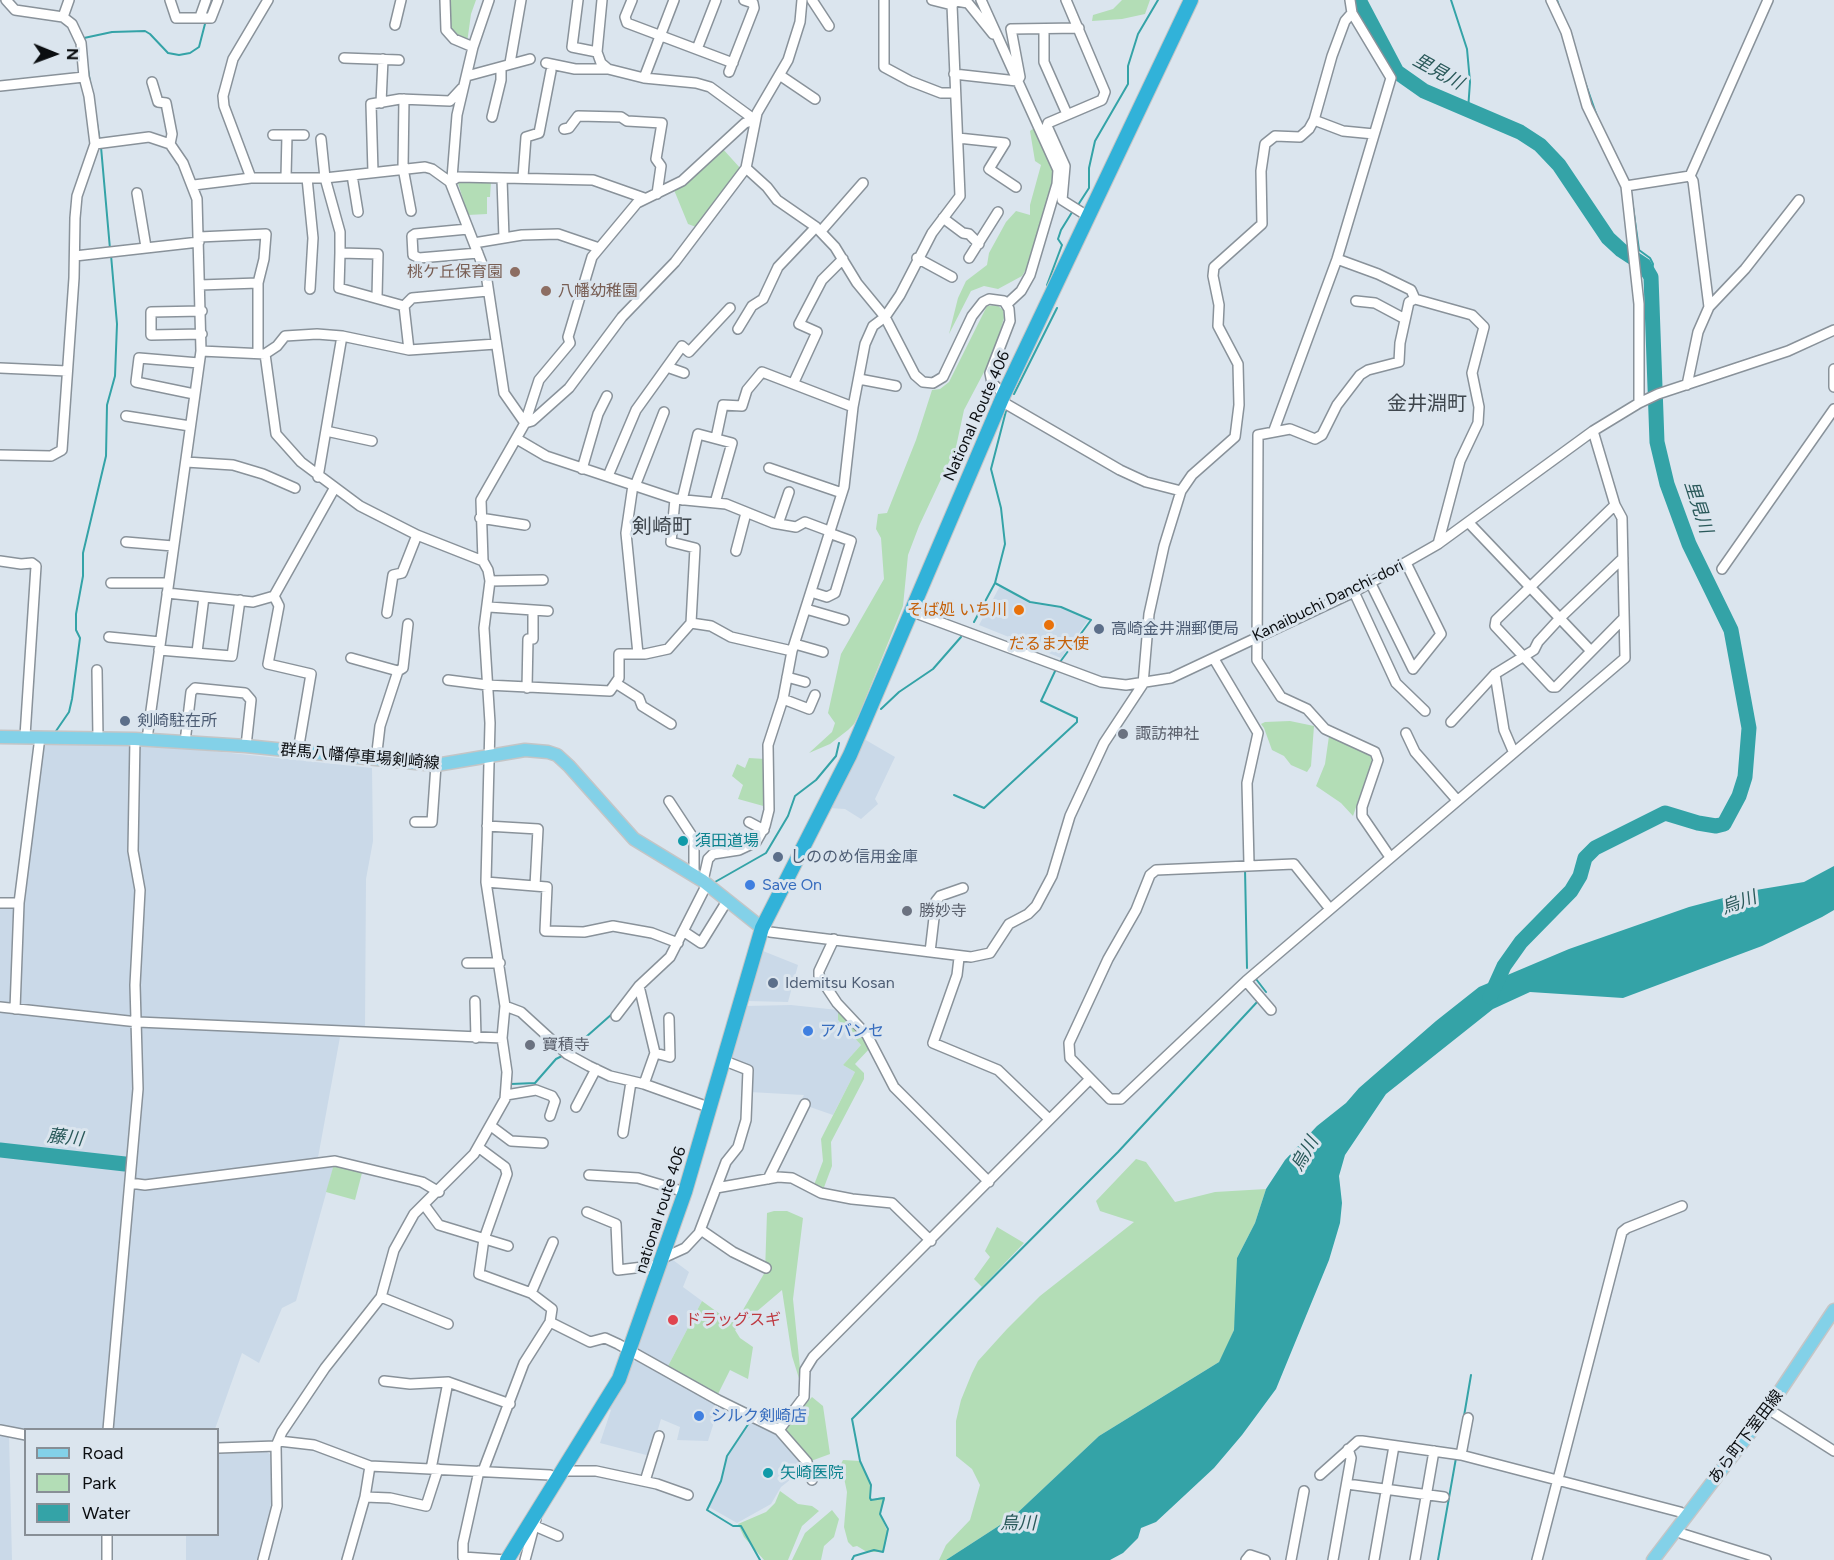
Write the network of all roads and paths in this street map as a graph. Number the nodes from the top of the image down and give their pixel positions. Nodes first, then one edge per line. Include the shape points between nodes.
1 (6, 0) edge
2 (69, 0) edge
3 (170, 0) edge
4 (206, 0) edge
5 (218, 0) edge
6 (268, 0) edge
7 (401, 0) edge
8 (445, 0) edge
9 (489, 0) edge
10 (521, 0) edge
11 (578, 0) edge
12 (602, 0) edge
13 (632, 0) edge
14 (674, 0) edge
15 (716, 0) edge
16 (744, 0) edge
17 (802, 0) edge
18 (812, 0) edge
19 (884, 0) edge
20 (981, 0) edge
21 (1066, 0) edge
22 (1191, 0) edge
23 (1350, 0) edge
24 (1551, 0) edge
25 (1768, 0) edge
26 (937, 1) edge
27 (951, 5) junction
28 (1352, 13) junction
29 (63, 16) junction
30 (200, 17) junction
31 (395, 25) dead end
32 (829, 26) dead end
33 (1079, 28) junction
34 (1044, 29) junction
35 (660, 35) junction
36 (996, 37) junction
37 (473, 47) junction
38 (697, 49) junction
39 (597, 52) junction
40 (344, 58) dead end
41 (383, 59) junction
42 (530, 59) dead end
43 (399, 60) dead end
44 (505, 65) junction
45 (608, 69) junction
46 (954, 74) junction
47 (467, 76) junction
48 (782, 76) junction
49 (84, 77) junction
50 (644, 78) junction
51 (1017, 81) junction
52 (152, 82) dead end
53 (0, 86) edge
54 (464, 87) junction
55 (954, 93) junction
56 (405, 99) junction
57 (815, 99) dead end
58 (381, 103) junction
59 (1066, 114) junction
60 (492, 117) dead end
61 (755, 120) junction
62 (1314, 120) junction
63 (564, 129) dead end
64 (1374, 134) junction
65 (273, 135) dead end
66 (287, 135) junction
67 (304, 135) dead end
68 (958, 138) junction
69 (321, 139) dead end
70 (94, 144) junction
71 (170, 144) junction
72 (403, 168) junction
73 (746, 168) junction
74 (373, 172) junction
75 (352, 175) junction
76 (1690, 176) junction
77 (286, 177) junction
78 (523, 177) junction
79 (251, 178) junction
80 (307, 178) junction
81 (325, 178) junction
82 (502, 179) junction
83 (451, 180) junction
84 (864, 183) dead end
85 (194, 185) junction
86 (1626, 186) junction
87 (1016, 187) dead end
88 (137, 193) dead end
89 (657, 194) junction
90 (644, 198) junction
91 (1799, 200) dead end
92 (411, 211) dead end
93 (358, 212) dead end
94 (998, 212) dead end
95 (1085, 215) junction
96 (943, 218) junction
97 (468, 229) junction
98 (818, 229) junction
99 (504, 238) junction
100 (199, 240) junction
101 (979, 244) junction
102 (146, 247) junction
103 (476, 248) junction
104 (599, 248) junction
105 (340, 253) junction
106 (75, 256) junction
107 (917, 258) junction
108 (969, 258) dead end
109 (843, 259) junction
110 (1337, 259) junction
111 (952, 277) dead end
112 (258, 283) junction
113 (200, 285) junction
114 (310, 289) dead end
115 (488, 291) junction
116 (377, 297) junction
117 (1414, 299) junction
118 (1356, 301) dead end
119 (1007, 304) junction
120 (404, 306) junction
121 (1709, 307) junction
122 (730, 308) dead end
123 (201, 311) junction
124 (885, 317) junction
125 (1405, 319) junction
126 (738, 329) dead end
127 (1834, 330) edge
128 (202, 334) junction
129 (342, 336) junction
130 (496, 344) junction
131 (409, 350) junction
132 (201, 351) junction
133 (262, 353) junction
134 (199, 363) junction
135 (667, 367) junction
136 (0, 368) edge
137 (1834, 369) edge
138 (67, 371) junction
139 (684, 373) dead end
140 (859, 379) junction
141 (794, 382) junction
142 (1687, 385) junction
143 (896, 386) dead end
144 (1834, 387) edge
145 (194, 394) junction
146 (607, 396) dead end
147 (1002, 398) junction
148 (1643, 401) junction
149 (853, 407) junction
150 (1834, 409) edge
151 (664, 412) dead end
152 (126, 416) dead end
153 (525, 423) junction
154 (190, 426) junction
155 (1274, 430) junction
156 (326, 431) junction
157 (1593, 431) junction
158 (716, 438) junction
159 (517, 439) junction
160 (372, 441) dead end
161 (0, 455) edge
162 (186, 462) junction
163 (769, 468) dead end
164 (582, 469) junction
165 (608, 476) junction
166 (318, 477) junction
167 (634, 486) junction
168 (295, 488) dead end
169 (334, 489) junction
170 (1181, 491) junction
171 (789, 492) dead end
172 (842, 493) junction
173 (678, 500) junction
174 (715, 502) junction
175 (1615, 506) junction
176 (746, 513) junction
177 (480, 518) junction
178 (1469, 523) junction
179 (778, 524) junction
180 (525, 525) dead end
181 (829, 532) junction
182 (417, 536) junction
183 (126, 542) dead end
184 (1438, 544) junction
185 (173, 546) junction
186 (736, 551) dead end
187 (1623, 558) junction
188 (0, 561) edge
189 (483, 561) junction
190 (1406, 563) junction
191 (1722, 569) dead end
192 (543, 580) dead end
193 (490, 581) junction
194 (1370, 582) junction
195 (111, 583) dead end
196 (1530, 587) junction
197 (167, 588) junction
198 (811, 592) junction
199 (1354, 592) junction
200 (274, 596) junction
201 (204, 597) junction
202 (240, 600) junction
203 (489, 607) junction
204 (806, 609) junction
205 (533, 610) junction
206 (548, 611) dead end
207 (910, 611) junction
208 (387, 613) dead end
209 (1560, 618) junction
210 (1624, 618) junction
211 (843, 620) dead end
212 (691, 623) junction
213 (408, 624) dead end
214 (1258, 635) junction
215 (109, 637) dead end
216 (159, 646) junction
217 (794, 648) junction
218 (823, 651) dead end
219 (1591, 651) junction
220 (196, 652) junction
221 (638, 654) junction
222 (1527, 657) junction
223 (351, 658) dead end
224 (1214, 659) junction
225 (97, 670) dead end
226 (398, 671) junction
227 (1495, 674) junction
228 (787, 677) junction
229 (448, 680) dead end
230 (805, 682) dead end
231 (617, 684) junction
232 (1143, 684) junction
233 (487, 685) junction
234 (527, 688) junction
235 (814, 695) dead end
236 (783, 699) junction
237 (1425, 711) dead end
238 (1451, 722) dead end
239 (671, 724) dead end
240 (1406, 734) dead end
241 (25, 736) junction
242 (0, 737) edge
243 (40, 737) junction
244 (98, 738) junction
245 (141, 739) junction
246 (185, 742) junction
247 (246, 746) junction
248 (298, 751) junction
249 (1513, 751) junction
250 (489, 758) junction
251 (376, 760) junction
252 (436, 765) junction
253 (1457, 800) junction
254 (669, 801) dead end
255 (415, 822) dead end
256 (749, 822) dead end
257 (487, 826) junction
258 (764, 830) junction
259 (1390, 857) junction
260 (1249, 864) junction
261 (701, 880) junction
262 (486, 882) junction
263 (535, 886) junction
264 (963, 888) dead end
265 (727, 901) junction
266 (0, 903) edge
267 (19, 903) junction
268 (1329, 909) junction
269 (762, 928) junction
270 (683, 932) junction
271 (834, 939) junction
272 (678, 944) junction
273 (930, 952) junction
274 (959, 958) junction
275 (467, 963) dead end
276 (500, 963) junction
277 (1246, 981) junction
278 (639, 986) junction
279 (475, 1001) dead end
280 (505, 1006) junction
281 (0, 1007) edge
282 (15, 1009) junction
283 (1271, 1010) dead end
284 (616, 1016) dead end
285 (669, 1018) dead end
286 (138, 1022) junction
287 (476, 1038) junction
288 (502, 1038) junction
289 (655, 1053) junction
290 (724, 1061) junction
291 (596, 1070) junction
292 (1089, 1079) junction
293 (631, 1082) junction
294 (644, 1084) junction
295 (506, 1095) junction
296 (805, 1104) dead end
297 (576, 1107) dead end
298 (711, 1108) junction
299 (550, 1116) dead end
300 (1049, 1119) junction
301 (491, 1126) junction
302 (623, 1133) dead end
303 (543, 1143) dead end
304 (478, 1147) junction
305 (589, 1176) dead end
306 (768, 1179) junction
307 (989, 1182) junction
308 (130, 1184) junction
309 (716, 1188) junction
310 (439, 1192) junction
311 (685, 1192) junction
312 (425, 1206) junction
313 (1682, 1206) dead end
314 (587, 1212) dead end
315 (701, 1230) junction
316 (484, 1239) junction
317 (931, 1241) junction
318 (553, 1242) dead end
319 (508, 1246) dead end
320 (661, 1262) junction
321 (766, 1269) dead end
322 (531, 1293) junction
323 (381, 1297) junction
324 (1832, 1317) edge
325 (550, 1322) junction
326 (448, 1324) dead end
327 (630, 1352) junction
328 (384, 1381) dead end
329 (448, 1382) junction
330 (510, 1404) junction
331 (1768, 1409) junction
332 (1468, 1418) dead end
333 (108, 1428) edge
334 (0, 1430) edge
335 (779, 1430) junction
336 (24, 1435) edge
337 (659, 1436) dead end
338 (277, 1443) junction
339 (1394, 1446) junction
340 (219, 1448) edge
341 (1348, 1449) junction
342 (1434, 1451) junction
343 (1834, 1451) edge
344 (1461, 1455) junction
345 (370, 1466) junction
346 (435, 1469) junction
347 (481, 1471) junction
348 (560, 1475) junction
349 (1320, 1475) dead end
350 (812, 1480) dead end
351 (1558, 1480) junction
352 (645, 1481) junction
353 (1347, 1484) junction
354 (1386, 1490) junction
355 (1304, 1491) dead end
356 (688, 1495) dead end
357 (1426, 1495) junction
358 (365, 1497) junction
359 (1444, 1497) dead end
360 (537, 1511) junction
361 (1686, 1516) junction
362 (535, 1526) junction
363 (1676, 1530) junction
364 (107, 1536) edge
365 (558, 1536) dead end
366 (107, 1560) edge
367 (263, 1560) edge
368 (347, 1560) edge
369 (506, 1560) edge
370 (525, 1560) edge
371 (1246, 1560) edge
372 (1265, 1560) edge
373 (1291, 1560) edge
374 (1333, 1560) edge
375 (1374, 1560) edge
376 (1415, 1560) edge
377 (1537, 1560) edge
378 (1653, 1560) edge
379 (1766, 1560) edge

1 - 29 street via 23,13
2 - 29 street
3 - 30 street via 176,18
4 - 30 street
5 - 30 street via 211,18
6 - 79 street via 233,59 223,96
7 - 31 street
8 - 37 street via 446,30 454,39
9 - 37 street
10 - 44 street
11 - 39 street via 572,47
12 - 39 street
13 - 35 street via 625,21
14 - 35 street
15 - 38 street
16 - 38 street via 753,3 754,8 731,67
17 - 48 street via 800,22
18 - 32 street
19 - 55 street via 884,67 940,93
20 - 36 street
21 - 33 street
22 - 95 highway, National Route 406
23 - 28 street
24 - 86 street via 1566,32 1587,106
25 - 76 street
26 - 27 street
27 - 36 street via 968,3
27 - 46 street
28 - 62 street via 1345,21 1328,67
28 - 64 street via 1391,78
29 - 49 street via 79,35
33 - 34 street
33 - 59 street via 1106,92 1102,100
34 - 51 street via 1011,29 1020,77
34 - 59 street via 1044,62
35 - 38 street
35 - 50 street
36 - 51 street
37 - 47 street
39 - 45 street
40 - 41 street
41 - 43 street
41 - 58 street
42 - 44 street
44 - 47 street
44 - 60 street
45 - 50 street
45 - 78 street via 549,67 539,133 526,137
46 - 51 street
46 - 55 street
47 - 54 street
48 - 57 street
48 - 61 street
49 - 53 street
49 - 70 street
50 - 61 street via 710,87
51 - 119 street via 1058,170 1030,275
52 - 71 street via 158,102 166,103
54 - 56 street via 450,101
54 - 83 street via 457,115
55 - 68 street
56 - 58 street
56 - 72 street
58 - 74 street via 371,104
59 - 95 street via 1047,126 1065,166 1062,200
61 - 73 street
61 - 89 street via 745,123 682,181
62 - 64 street via 1343,131
62 - 170 street via 1300,137 1275,136 1267,141 1261,171 1262,224 1214,267 1218,326 1238,364 1236,431 1235,437 1192,475
63 - 89 street via 569,129 578,116 662,123 656,159 661,166
64 - 110 street
65 - 66 street
66 - 67 street
66 - 77 street
68 - 87 street via 1005,143 989,169
68 - 96 street via 961,190
69 - 81 street
70 - 71 street via 149,137
70 - 106 street via 77,196
71 - 85 street
72 - 74 street
72 - 83 street via 432,169
72 - 92 street
73 - 98 street via 777,200
73 - 153 street via 675,262 622,317 569,388
74 - 75 street
75 - 81 street
75 - 93 street
76 - 86 street
76 - 121 street via 1694,181
77 - 79 street
77 - 80 street
78 - 82 street
78 - 90 street via 593,180
79 - 85 street
80 - 81 street
80 - 114 street via 313,238
81 - 105 street via 340,232
82 - 83 street
82 - 99 street
83 - 97 street
84 - 98 street
85 - 100 street
86 - 148 street via 1640,314
88 - 102 street
89 - 90 street
90 - 104 street
91 - 121 street via 1745,269
94 - 101 street
95 - 147 highway, National Route 406
96 - 101 street
96 - 107 street
97 - 103 street
97 - 103 street via 415,234 413,255 419,258
98 - 109 street
98 - 126 street via 778,267 762,299 752,306
99 - 103 street
99 - 104 street via 558,234
100 - 102 street
100 - 112 street via 266,234
100 - 113 street
101 - 108 street
102 - 106 street
103 - 115 street
104 - 153 street via 589,264 568,337 570,343 539,380
105 - 116 street via 339,288
105 - 116 street via 378,254
106 - 138 street
107 - 111 street
107 - 124 street
109 - 124 street via 856,283
109 - 141 street via 822,280 799,324 817,332
110 - 117 street via 1411,290
110 - 155 street
112 - 113 street
112 - 133 street
113 - 123 street
115 - 120 street via 412,298
115 - 130 street
116 - 120 street
117 - 125 street via 1409,302
117 - 184 street via 1472,315 1484,327 1472,373 1478,423 1460,461
118 - 125 street via 1375,303
119 - 124 street via 996,299 983,302 972,316 947,371 933,383 923,382 915,375
119 - 147 street via 1010,321 990,373
120 - 131 street
121 - 142 street via 1698,332
122 - 135 street via 689,351 682,346
123 - 128 street
123 - 128 street via 151,312 151,335
124 - 140 street via 868,334
125 - 155 street via 1399,362 1360,375 1337,405 1322,435 1315,439 1290,429
127 - 142 street via 1788,351
128 - 132 street
129 - 131 street
129 - 133 street via 285,336 277,346
129 - 156 street
130 - 131 street
130 - 153 street via 504,393
132 - 133 street
132 - 134 street
133 - 166 street via 276,434
134 - 145 street
134 - 145 street via 138,358 136,382
135 - 139 street
135 - 165 street via 636,410
136 - 138 street
137 - 144 street
138 - 161 street via 62,450 51,456
140 - 143 street
140 - 149 street
141 - 149 street
141 - 158 street via 762,372 747,390 742,406 723,405
142 - 148 street, Kanaibuchi Danchi-dori
145 - 154 street
146 - 164 street
147 - 170 street via 1120,470
147 - 207 highway, National Route 406
148 - 157 street, Kanaibuchi Danchi-dori
149 - 172 street
150 - 191 street
151 - 167 street
152 - 154 street
153 - 159 street
154 - 162 street
155 - 214 street via 1258,435
156 - 160 street
156 - 166 street
157 - 175 street
157 - 178 street, Kanaibuchi Danchi-dori
158 - 173 street via 698,434
158 - 174 street via 732,443
159 - 164 street via 546,456
159 - 177 street via 489,482 481,500
162 - 168 street via 234,465
162 - 185 street
163 - 172 street
164 - 165 street
165 - 167 street
166 - 169 street
167 - 173 street
167 - 221 street via 626,533
169 - 182 street
169 - 200 street
170 - 232 street via 1149,614
171 - 179 street
172 - 181 street
173 - 174 street
173 - 212 street via 671,542 695,549
174 - 176 street
175 - 187 street via 1622,518
175 - 196 street
176 - 179 street
176 - 186 street
177 - 180 street
177 - 189 street
178 - 184 street, Kanaibuchi Danchi-dori
178 - 196 street
179 - 181 street via 796,527 805,522
181 - 198 street
181 - 198 street via 851,541 835,593 827,597
182 - 189 street
182 - 208 street via 402,573 393,575
183 - 185 street
184 - 190 street, Kanaibuchi Danchi-dori
185 - 197 street
187 - 209 street
187 - 210 street
188 - 241 street via 36,566
189 - 193 street
190 - 194 street, Kanaibuchi Danchi-dori
190 - 194 street via 1441,634 1413,669
192 - 193 street
193 - 203 street
194 - 199 street, Kanaibuchi Danchi-dori
195 - 197 street
196 - 209 street
196 - 222 street via 1496,620 1495,626
197 - 201 street
197 - 216 street
198 - 204 street
199 - 214 street, Kanaibuchi Danchi-dori
199 - 237 street via 1396,683
200 - 202 street via 262,601
200 - 248 street via 279,606 268,664 310,674
201 - 202 street
201 - 220 street
202 - 220 street via 232,656
203 - 205 street
203 - 233 street via 484,628
204 - 211 street
204 - 217 street
205 - 206 street
205 - 234 street
207 - 232 street, Kanaibuchi Danchi-dori via 1101,682
207 - 269 highway, National Route 406 via 850,755
209 - 219 street
209 - 222 street
210 - 219 street
210 - 249 street via 1625,658
212 - 217 street via 711,626 731,637
212 - 221 street via 668,649
213 - 226 street via 403,668
214 - 224 street, Kanaibuchi Danchi-dori
214 - 259 street via 1257,660 1281,697 1307,709 1325,729 1375,752 1378,760 1362,816
215 - 216 street
216 - 220 street
216 - 245 street
217 - 218 street
217 - 228 street
219 - 222 street via 1556,687
221 - 231 street via 619,654
222 - 227 street
223 - 226 street
224 - 232 street, Kanaibuchi Danchi-dori via 1171,678
224 - 260 street via 1258,733 1247,783
225 - 244 street
226 - 251 street via 380,726
227 - 238 street
227 - 249 street via 1504,730
228 - 230 street
228 - 236 street
229 - 233 street
231 - 234 street via 610,691
231 - 239 street
232 - 274 street via 1104,743 1070,816 1052,876 1036,906 1009,924 990,953
233 - 234 street
233 - 250 street
235 - 236 street via 809,709
236 - 258 street via 768,746 769,810
240 - 253 street via 1415,752
241 - 242 main road, 群馬八幡停車場剣崎線
241 - 243 main road, 群馬八幡停車場剣崎線
243 - 244 main road, 群馬八幡停車場剣崎線
243 - 267 street
244 - 245 main road, 群馬八幡停車場剣崎線
245 - 246 main road, 群馬八幡停車場剣崎線
245 - 286 street via 133,851 140,890 135,985
246 - 247 main road, 群馬八幡停車場剣崎線
246 - 247 street via 191,692 195,688 245,693 251,700
247 - 248 main road, 群馬八幡停車場剣崎線
248 - 251 main road, 群馬八幡停車場剣崎線
249 - 253 street
250 - 252 main road, 群馬八幡停車場剣崎線
250 - 257 street
250 - 261 main road, 群馬八幡停車場剣崎線 via 525,750 557,755 634,839
251 - 252 main road, 群馬八幡停車場剣崎線
252 - 255 street via 432,822
253 - 259 street
254 - 261 street via 694,839
256 - 258 street
257 - 262 street
257 - 263 street via 538,829
258 - 261 street via 756,842 739,850 713,854
259 - 268 street
260 - 268 street via 1294,864
260 - 292 street via 1156,870 1150,875 1068,1043 1070,1058
261 - 265 main road, 群馬八幡停車場剣崎線
261 - 270 street
262 - 263 street
262 - 276 street
263 - 272 street via 546,887 545,931 584,932 614,926 652,933
264 - 273 street via 936,901
265 - 269 main road, 群馬八幡停車場剣崎線
265 - 270 street via 701,943
266 - 267 street
267 - 282 street
268 - 277 street
269 - 271 street
269 - 290 highway, national route 406
270 - 272 street
271 - 273 street
271 - 307 street via 819,976 837,1004 867,1035 894,1087
272 - 278 street
273 - 274 street
274 - 300 street via 957,975 933,1043 998,1070
275 - 276 street
276 - 280 street
277 - 283 street
277 - 292 street via 1121,1099 1110,1099
278 - 284 street
278 - 289 street
279 - 287 street
280 - 288 street
280 - 291 street via 521,1012 567,1053
281 - 282 street
282 - 286 street
285 - 289 street via 670,1057
286 - 287 street
286 - 308 street via 138,1089
287 - 288 street
288 - 295 street
289 - 294 street
290 - 298 highway, national route 406
290 - 309 street via 748,1070 746,1120 738,1147 726,1162
291 - 293 street
291 - 297 street
292 - 300 street
293 - 294 street
293 - 302 street
294 - 298 street
295 - 299 street via 536,1090 552,1096 555,1101
295 - 301 street
296 - 306 street
298 - 311 highway, national route 406
300 - 307 street
301 - 303 street via 511,1140
301 - 304 street
304 - 310 street
304 - 316 street via 505,1167 507,1174
305 - 311 street via 638,1178
306 - 309 street
306 - 317 street via 792,1178 821,1193 892,1203
307 - 317 street
308 - 310 street via 335,1161 422,1182
308 - 333 street
309 - 315 street
310 - 312 street
311 - 320 highway, national route 406
312 - 316 street via 439,1225
312 - 323 street via 414,1214 394,1250
313 - 351 street via 1622,1232
314 - 320 street via 616,1224 618,1270
315 - 320 street via 685,1248
315 - 321 street
316 - 319 street
316 - 322 street via 479,1274
317 - 335 street via 813,1357 805,1370 804,1397
318 - 322 street
320 - 327 highway, national route 406
322 - 325 street via 552,1309
323 - 326 street
323 - 338 street via 325,1368
324 - 331 main road, あら町下室田線
325 - 327 street via 591,1342 605,1338
325 - 330 street via 524,1363
327 - 335 street
327 - 348 highway, national route 406 via 608,1397
328 - 329 street
329 - 330 street
329 - 346 street
330 - 347 street
331 - 343 street
331 - 361 main road, あら町下室田線
332 - 344 street
334 - 336 street
335 - 350 street via 807,1462
337 - 352 street
338 - 340 street
338 - 345 street via 314,1445
338 - 367 street via 277,1506
339 - 341 street via 1362,1441
339 - 342 street
339 - 354 street
341 - 349 street
341 - 353 street via 1351,1458
342 - 344 street
342 - 357 street
344 - 351 street
345 - 346 street
345 - 358 street
346 - 347 street
346 - 358 street via 426,1506
347 - 348 street
347 - 369 street via 463,1557
348 - 352 street via 596,1471
348 - 360 highway, national route 406
351 - 361 street
351 - 377 street
352 - 356 street
353 - 354 street
353 - 374 street
354 - 357 street
354 - 375 street
355 - 373 street
357 - 359 street
357 - 376 street
358 - 368 street
360 - 362 street
360 - 369 highway, national route 406
361 - 363 main road, あら町下室田線
362 - 365 street
362 - 370 street
363 - 378 main road, あら町下室田線
363 - 379 street
364 - 366 street
371 - 372 street via 1250,1555

